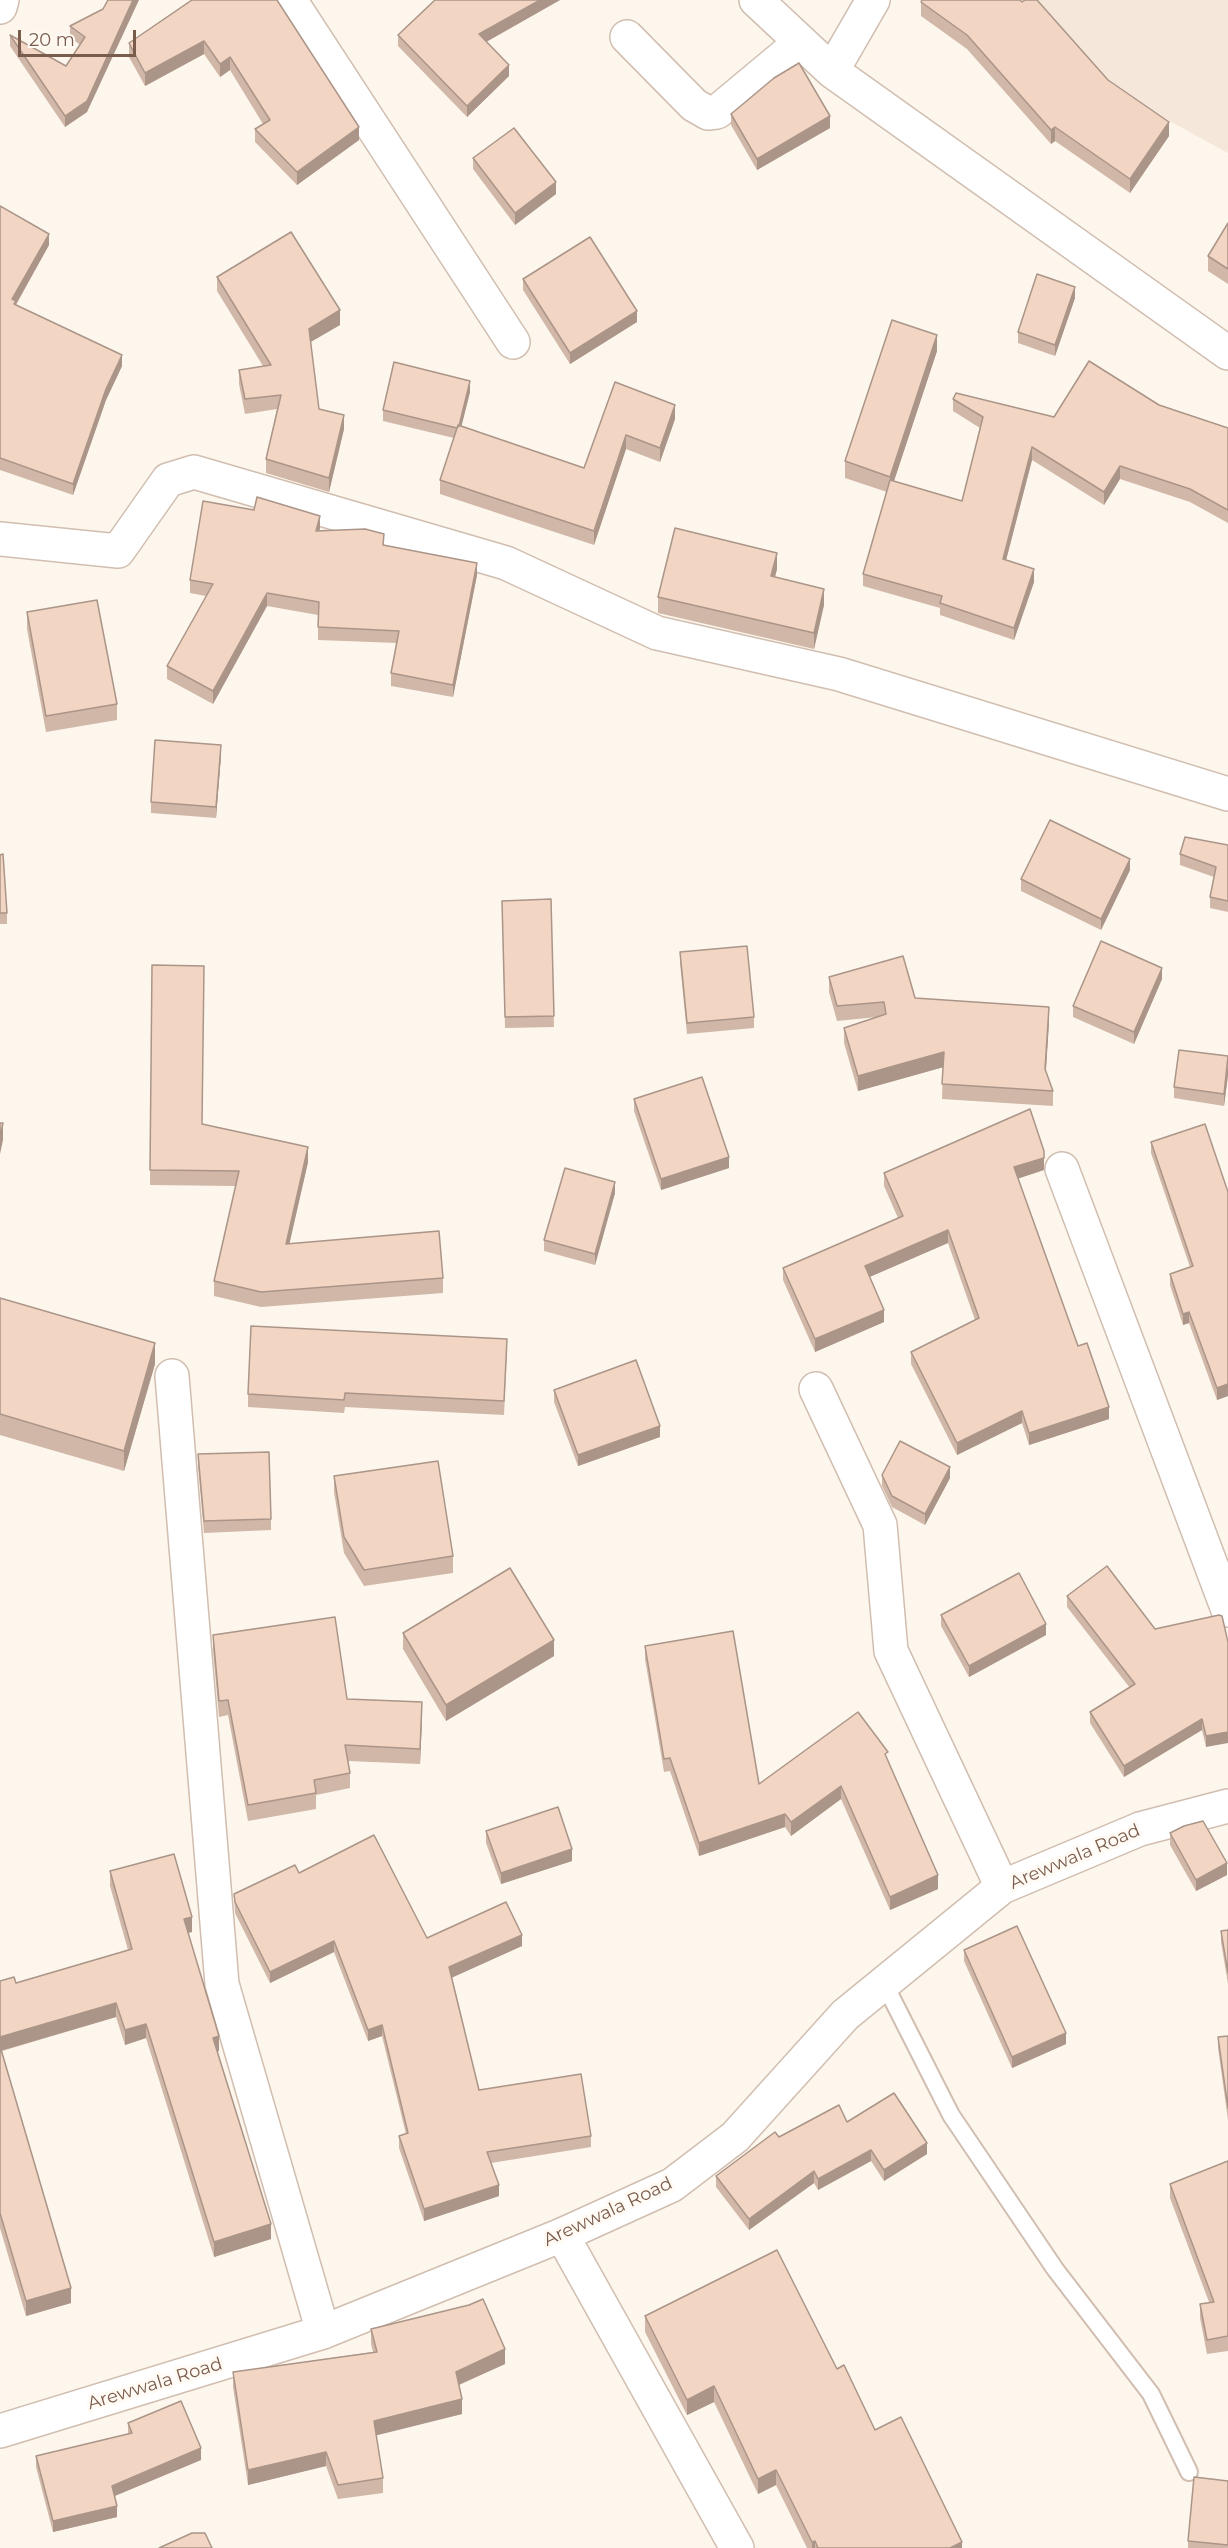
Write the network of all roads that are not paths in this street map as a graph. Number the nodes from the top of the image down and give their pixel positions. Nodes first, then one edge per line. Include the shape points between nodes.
1 (2, 0) edge
2 (290, 0) edge
3 (756, 0) edge
4 (873, 0) edge
5 (0, 7) edge
6 (627, 37) dead end
7 (801, 42) junction
8 (832, 71) junction
9 (513, 342) dead end
10 (1228, 353) edge
11 (0, 539) edge
12 (1228, 794) edge
13 (1062, 1168) dead end
14 (172, 1376) dead end
15 (816, 1389) dead end
16 (1228, 1610) edge
17 (1228, 1806) edge
18 (1002, 1887) junction
19 (884, 1983) junction
20 (562, 2235) junction
21 (323, 2332) junction
22 (0, 2431) edge
23 (1189, 2472) dead end
24 (737, 2548) edge

1 - 5 street
2 - 9 street
3 - 7 street
4 - 8 street
6 - 7 street via 694,105 708,113 717,112
7 - 8 street
8 - 10 street
11 - 12 street via 118,551 168,480 194,472 506,563 657,633 839,674
13 - 16 street
14 - 21 street via 222,1984
15 - 18 street via 880,1525 891,1651
17 - 18 street, Arewwala Road via 1140,1829
18 - 19 street, Arewwala Road
19 - 20 street, Arewwala Road via 846,2015 735,2137 672,2185
19 - 23 lane via 951,2115 1055,2269 1151,2394
20 - 21 street, Arewwala Road
20 - 24 street
21 - 22 street, Arewwala Road

